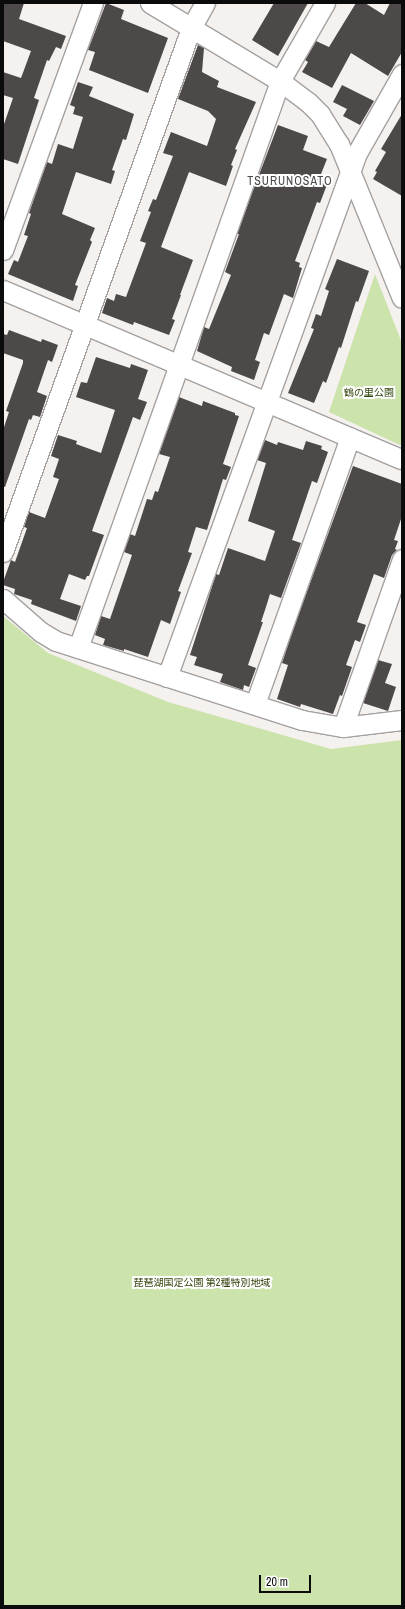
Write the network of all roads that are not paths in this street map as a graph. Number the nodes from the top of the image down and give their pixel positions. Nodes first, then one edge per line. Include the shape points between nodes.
1 (93, 3) edge
2 (150, 3) edge
3 (205, 3) edge
4 (325, 3) edge
5 (191, 28) junction
6 (402, 74) edge
7 (280, 81) junction
8 (350, 170) junction
9 (3, 250) edge
10 (3, 290) edge
11 (401, 290) edge
12 (84, 324) junction
13 (180, 365) junction
14 (266, 401) junction
15 (350, 437) junction
16 (402, 459) edge
17 (3, 552) edge
18 (402, 559) edge
19 (3, 599) edge
20 (78, 648) junction
21 (167, 677) junction
22 (255, 704) junction
23 (402, 720) edge
24 (343, 727) junction

1 - 9 street
2 - 5 street
3 - 5 street
4 - 7 street
5 - 7 street
5 - 12 street
6 - 8 street
7 - 8 street via 320,114 336,138
7 - 13 street
8 - 11 street
8 - 14 street
10 - 12 street
12 - 13 street
12 - 17 street
13 - 14 street
13 - 20 street
14 - 15 street
14 - 21 street
15 - 16 street
15 - 22 street
18 - 24 street
19 - 20 street via 42,632 56,641
20 - 21 street
21 - 22 street
22 - 24 street via 302,720
23 - 24 street

